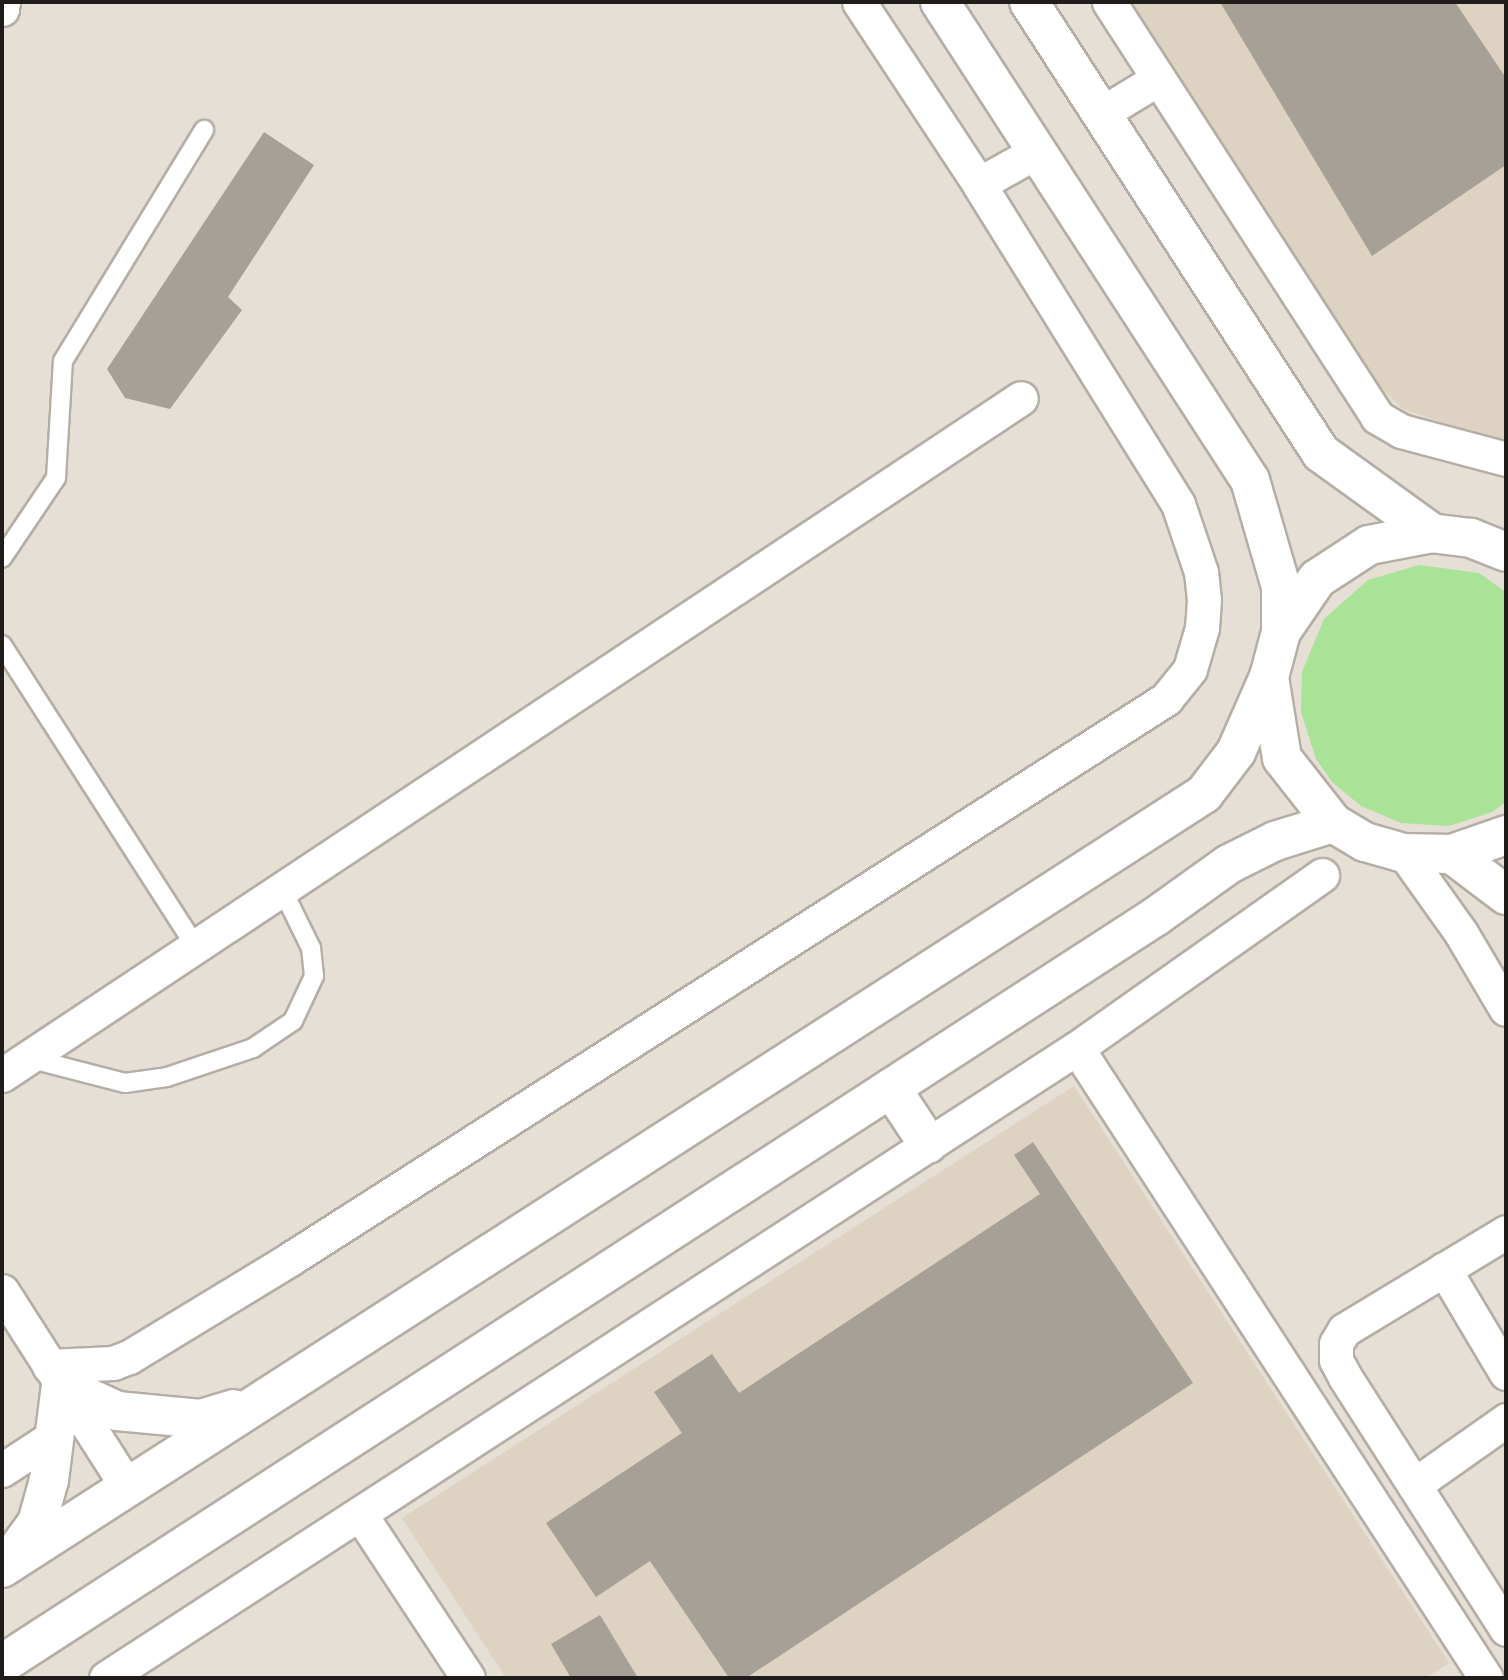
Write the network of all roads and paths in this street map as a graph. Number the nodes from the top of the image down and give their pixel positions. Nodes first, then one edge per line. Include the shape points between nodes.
1 (3, 2) edge
2 (859, 2) edge
3 (940, 2) edge
4 (1029, 2) edge
5 (1108, 2) edge
6 (2, 9) edge
7 (1158, 79) junction
8 (1102, 113) junction
9 (204, 130) dead end
10 (1036, 152) junction
11 (979, 184) junction
12 (1021, 398) dead end
13 (1506, 459) edge
14 (1432, 533) junction
15 (1506, 552) edge
16 (2, 558) edge
17 (1281, 632) junction
18 (2, 645) edge
19 (1269, 677) junction
20 (1333, 823) junction
21 (1506, 835) edge
22 (1404, 853) junction
23 (1452, 854) junction
24 (1322, 875) dead end
25 (282, 889) junction
26 (1506, 895) edge
27 (196, 947) junction
28 (1506, 1009) edge
29 (1077, 1048) junction
30 (15, 1066) edge
31 (891, 1088) junction
32 (928, 1144) junction
33 (1506, 1232) edge
34 (1444, 1269) junction
35 (2, 1291) edge
36 (1506, 1373) edge
37 (55, 1376) junction
38 (260, 1401) junction
39 (1506, 1420) edge
40 (54, 1436) junction
41 (2, 1470) edge
42 (126, 1485) junction
43 (1414, 1485) junction
44 (360, 1514) junction
45 (4, 1567) edge
46 (1506, 1629) edge
47 (2, 1664) edge
48 (106, 1678) edge
49 (468, 1678) edge
50 (1486, 1678) edge

1 - 6 street
2 - 11 street
3 - 10 street
4 - 8 street
5 - 7 street
7 - 8 street
7 - 13 street via 1377,417 1401,430
8 - 14 street via 1321,453
9 - 16 lane via 63,361 55,478
10 - 11 street
10 - 17 street via 1250,480 1281,587
11 - 37 street via 1178,504 1202,572 1202,628 1190,669 1166,699 290,1259 129,1357
12 - 25 street
14 - 15 street via 1471,538
14 - 17 street via 1369,545 1317,579
17 - 19 street
18 - 27 lane
19 - 20 street via 1282,758
19 - 38 street via 1236,752 1204,794
20 - 22 street via 1365,842
20 - 31 street via 1275,841 1229,863 1155,917
21 - 23 street
22 - 23 street
22 - 28 street via 1461,933
23 - 26 street
24 - 29 street
25 - 27 street
25 - 30 lane via 311,948 314,976 293,1021 253,1048 167,1077 125,1083
27 - 30 street
29 - 32 street
29 - 50 street
31 - 32 street
31 - 47 street
32 - 44 street
33 - 34 street
34 - 36 street
34 - 43 street via 1344,1330 1336,1345 1336,1360 1345,1377
35 - 37 street
37 - 38 street via 117,1411 165,1418 201,1419
37 - 40 street
37 - 42 street
38 - 42 street
39 - 43 street
40 - 41 street
40 - 45 street via 37,1523
42 - 45 street
43 - 46 street
44 - 48 street
44 - 49 street

